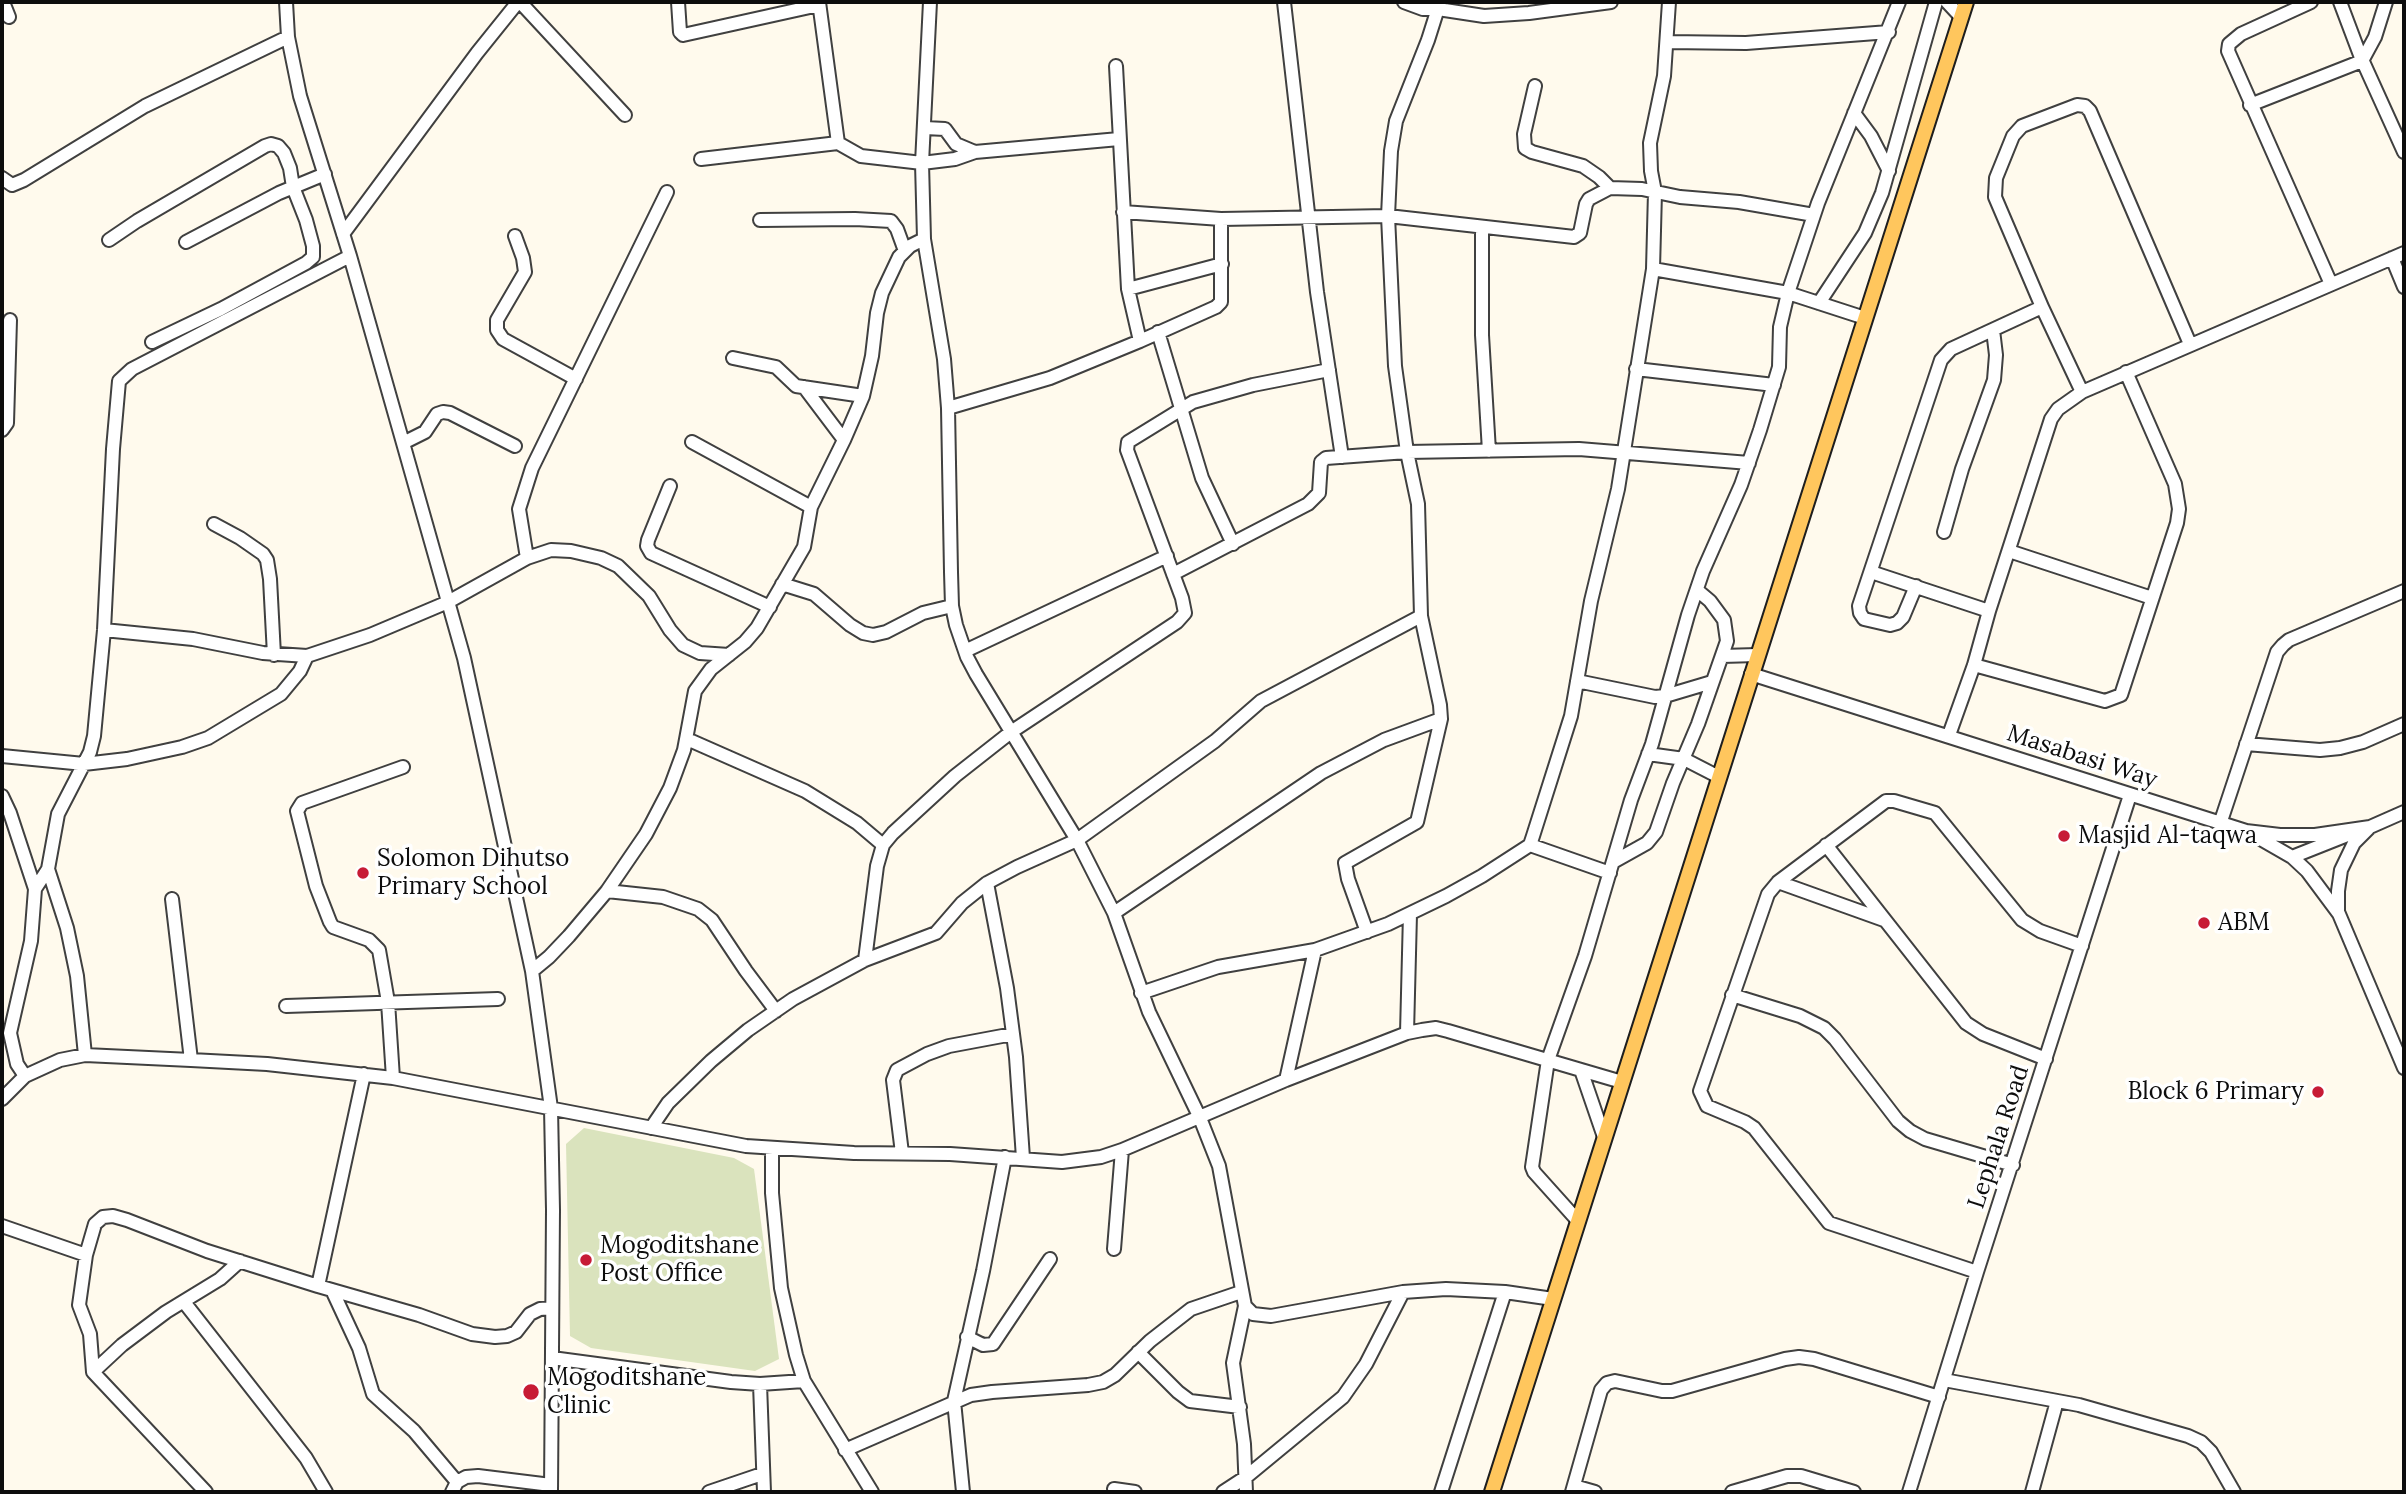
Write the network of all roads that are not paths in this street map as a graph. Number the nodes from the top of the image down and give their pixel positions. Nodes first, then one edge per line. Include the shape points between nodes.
1 (3, 2) edge
2 (286, 2) edge
3 (519, 2) edge
4 (678, 2) edge
5 (930, 2) edge
6 (1284, 2) edge
7 (1404, 2) edge
8 (1606, 2) edge
9 (1611, 2) edge
10 (1669, 2) edge
11 (1899, 2) edge
12 (1936, 2) edge
13 (1947, 2) edge
14 (1966, 2) edge
15 (2311, 2) edge
16 (2340, 2) edge
17 (2386, 2) edge
18 (819, 3) edge
19 (1439, 5) edge
20 (1537, 7) edge
21 (1961, 16) junction
22 (9, 17) dead end
23 (1889, 32) junction
24 (288, 37) junction
25 (1668, 42) junction
26 (2362, 61) junction
27 (1116, 66) dead end
28 (1535, 86) dead end
29 (2250, 104) junction
30 (1854, 113) junction
31 (625, 115) dead end
32 (925, 128) junction
33 (2401, 134) edge
34 (1119, 139) junction
35 (838, 143) junction
36 (975, 152) junction
37 (2404, 152) edge
38 (701, 159) dead end
39 (922, 163) junction
40 (1889, 171) junction
41 (325, 174) junction
42 (2, 178) edge
43 (293, 187) junction
44 (1610, 188) junction
45 (667, 192) dead end
46 (1655, 192) junction
47 (1122, 212) junction
48 (1814, 215) junction
49 (1307, 216) junction
50 (1388, 216) junction
51 (1221, 219) junction
52 (761, 220) dead end
53 (1482, 227) junction
54 (343, 234) junction
55 (515, 236) dead end
56 (924, 239) junction
57 (109, 240) dead end
58 (186, 242) dead end
59 (905, 251) junction
60 (350, 256) junction
61 (2398, 256) edge
62 (1222, 264) junction
63 (1653, 268) junction
64 (2330, 284) junction
65 (2404, 288) edge
66 (1128, 289) junction
67 (1788, 293) junction
68 (1819, 303) junction
69 (2042, 307) junction
70 (1865, 318) junction
71 (9, 320) dead end
72 (1993, 330) junction
73 (1158, 332) junction
74 (1140, 341) junction
75 (152, 342) dead end
76 (2190, 344) junction
77 (733, 358) dead end
78 (1636, 369) junction
79 (1329, 370) junction
80 (2126, 372) junction
81 (576, 379) junction
82 (1774, 384) junction
83 (804, 387) junction
84 (2082, 391) junction
85 (863, 396) junction
86 (948, 408) junction
87 (1182, 408) junction
88 (2, 430) edge
89 (844, 440) junction
90 (692, 442) dead end
91 (403, 443) junction
92 (515, 446) dead end
93 (1489, 451) junction
94 (1407, 452) junction
95 (1622, 454) junction
96 (1342, 457) junction
97 (1749, 463) junction
98 (670, 486) dead end
99 (811, 507) junction
100 (214, 524) dead end
101 (1944, 532) dead end
102 (1233, 544) junction
103 (2009, 551) junction
104 (1167, 556) junction
105 (527, 558) junction
106 (1871, 572) junction
107 (1173, 574) junction
108 (782, 584) junction
109 (1916, 586) junction
110 (1697, 590) junction
111 (2404, 592) edge
112 (2152, 598) junction
113 (448, 602) junction
114 (952, 606) junction
115 (770, 607) junction
116 (1989, 611) junction
117 (1420, 616) junction
118 (104, 630) junction
119 (965, 650) junction
120 (274, 654) junction
121 (729, 655) junction
122 (1757, 655) junction
123 (307, 656) junction
124 (1722, 656) junction
125 (1974, 665) junction
126 (1751, 674) junction
127 (1577, 681) junction
128 (1712, 682) junction
129 (1665, 696) junction
130 (1441, 719) junction
131 (2404, 724) edge
132 (1011, 732) junction
133 (1950, 735) junction
134 (687, 739) junction
135 (2246, 744) junction
136 (1648, 754) junction
137 (2, 756) edge
138 (1684, 759) junction
139 (84, 764) junction
140 (403, 767) dead end
141 (1719, 777) junction
142 (2130, 795) junction
143 (2, 796) edge
144 (2404, 812) edge
145 (2220, 824) junction
146 (2370, 827) junction
147 (2246, 831) junction
148 (1077, 840) junction
149 (883, 845) junction
150 (1530, 845) junction
151 (1826, 845) junction
152 (2292, 857) junction
153 (1611, 867) junction
154 (48, 869) junction
155 (1778, 882) junction
156 (987, 883) junction
157 (35, 888) junction
158 (607, 891) junction
159 (173, 899) dead end
160 (1114, 913) junction
161 (1410, 914) junction
162 (2339, 914) junction
163 (1885, 920) junction
164 (1367, 932) junction
165 (2082, 946) junction
166 (1315, 950) junction
167 (865, 960) junction
168 (532, 971) junction
169 (1141, 993) junction
170 (1732, 995) junction
171 (498, 999) dead end
172 (388, 1002) junction
173 (286, 1006) dead end
174 (776, 1011) junction
175 (1407, 1033) junction
176 (1013, 1034) junction
177 (85, 1055) junction
178 (2046, 1059) junction
179 (191, 1060) junction
180 (1548, 1060) junction
181 (2404, 1066) edge
182 (1581, 1070) junction
183 (364, 1074) junction
184 (24, 1076) junction
185 (393, 1078) junction
186 (1286, 1080) junction
187 (1622, 1082) junction
188 (2, 1099) edge
189 (551, 1108) junction
190 (1200, 1118) junction
191 (651, 1128) junction
192 (1604, 1138) junction
193 (772, 1149) junction
194 (1122, 1150) junction
195 (902, 1153) junction
196 (1004, 1157) junction
197 (1023, 1158) junction
198 (2013, 1165) junction
199 (1578, 1221) junction
200 (2, 1226) edge
201 (1114, 1249) dead end
202 (86, 1255) junction
203 (1050, 1259) dead end
204 (240, 1261) junction
205 (1977, 1272) junction
206 (318, 1286) junction
207 (332, 1290) junction
208 (1241, 1292) junction
209 (1506, 1292) junction
210 (1403, 1293) junction
211 (1553, 1298) junction
212 (184, 1302) junction
213 (1245, 1306) junction
214 (552, 1308) junction
215 (967, 1337) junction
216 (1138, 1352) junction
217 (552, 1358) junction
218 (93, 1372) junction
219 (1944, 1380) junction
220 (804, 1381) junction
221 (760, 1384) junction
222 (1939, 1397) junction
223 (954, 1401) junction
224 (2057, 1401) junction
225 (1240, 1407) junction
226 (845, 1450) junction
227 (762, 1474) junction
228 (1246, 1477) junction
229 (454, 1487) edge
230 (551, 1488) edge
231 (1114, 1489) dead end
232 (1573, 1489) edge
233 (320, 1490) edge
234 (206, 1492) edge
235 (709, 1492) edge
236 (764, 1492) edge
237 (872, 1492) edge
238 (963, 1492) edge
239 (1135, 1492) edge
240 (1223, 1492) edge
241 (1246, 1492) edge
242 (1441, 1492) edge
243 (1492, 1492) edge
244 (1595, 1492) edge
245 (1732, 1492) edge
246 (1854, 1492) edge
247 (1909, 1492) edge
248 (2032, 1492) edge
249 (2234, 1492) edge

1 - 22 street
2 - 24 street
3 - 31 street
3 - 54 street
4 - 18 street via 683,35
5 - 32 street
6 - 49 street
7 - 19 street via 1413,7
8 - 9 street
8 - 20 street
10 - 25 street
11 - 23 street
12 - 40 street
13 - 21 street
14 - 21 main road
15 - 29 street via 2229,44
16 - 26 street
17 - 26 street
18 - 35 street
19 - 20 street via 1484,16
19 - 50 street via 1396,121
21 - 70 main road
23 - 25 street via 1759,42
23 - 30 street
24 - 41 street via 300,96
24 - 42 street via 145,106 24,180 12,185
25 - 46 street via 1650,143
26 - 29 street
26 - 33 street
27 - 34 street
28 - 44 street via 1525,148 1583,166
29 - 64 street
30 - 40 street
30 - 48 street
32 - 36 street via 945,129 956,144
32 - 39 street
33 - 37 street
34 - 36 street
34 - 47 street
35 - 38 street
35 - 39 street via 861,156
36 - 39 street
39 - 56 street
40 - 68 street via 1865,233
41 - 43 street
41 - 54 street
43 - 57 street via 284,153 271,144
43 - 58 street
43 - 75 street via 313,257
44 - 46 street
44 - 53 street via 1589,199 1580,233 1574,237
45 - 81 street
46 - 48 street
46 - 63 street
47 - 51 street
47 - 66 street
48 - 67 street
49 - 50 street
49 - 51 street
49 - 79 street
50 - 53 street
50 - 94 street via 1395,366
51 - 62 street
52 - 59 street via 891,221
53 - 93 street
54 - 60 street
55 - 81 street via 525,272 497,320 497,330 503,339
56 - 59 street
56 - 86 street
59 - 85 street via 882,293
60 - 91 street
60 - 118 street via 132,369 119,381
61 - 64 street
61 - 65 street
62 - 66 street
62 - 73 street via 1221,302
63 - 67 street
63 - 78 street
64 - 76 street
66 - 74 street
67 - 68 street
67 - 82 street
68 - 70 street
69 - 72 street
69 - 76 street via 1996,197 1996,178 2017,130 2077,105 2090,111
69 - 84 street
70 - 122 main road
71 - 88 street via 7,423
72 - 101 street via 1994,380
72 - 106 street via 1951,349 1941,360
73 - 74 street
73 - 87 street
74 - 86 street via 1050,378
76 - 80 street
77 - 83 street via 776,368 791,383
78 - 82 street
78 - 95 street
79 - 87 street via 1240,389
79 - 96 street
80 - 84 street
80 - 112 street via 2179,498 2177,523
81 - 105 street via 522,497
82 - 97 street
83 - 85 street
83 - 89 street
84 - 103 street via 2066,401 2052,419
85 - 89 street
86 - 114 street
87 - 102 street via 1202,478
87 - 104 street via 1126,446
89 - 99 street
90 - 99 street
91 - 92 street via 425,432 437,414 450,412
91 - 113 street
93 - 94 street
93 - 95 street via 1579,449
94 - 96 street
94 - 117 street via 1418,504
95 - 97 street
95 - 127 street
96 - 102 street via 1323,459 1314,500
97 - 110 street
98 - 115 street via 648,540 651,553
99 - 108 street via 804,547
100 - 120 street via 267,560
102 - 107 street
103 - 112 street
103 - 116 street
104 - 107 street
104 - 119 street
105 - 113 street
105 - 121 street via 551,550 571,551 618,566 649,596 683,645 700,653
106 - 109 street
106 - 109 street via 1859,606 1864,619 1890,625 1897,622
107 - 132 street via 1185,607 1182,617
108 - 114 street via 814,594 850,625 873,635
108 - 115 street
109 - 116 street
110 - 124 street via 1724,620 1727,641
110 - 129 street
111 - 135 street via 2283,645
112 - 125 street via 2124,689 2115,698 2105,701
113 - 123 street
113 - 168 street via 469,677
114 - 119 street
115 - 121 street via 757,628
116 - 125 street
117 - 130 street
117 - 148 street via 1261,701 1215,741
118 - 120 street via 193,639
118 - 139 street via 94,736
119 - 132 street
120 - 123 street
121 - 134 street via 695,691
122 - 124 street
122 - 126 main road
123 - 139 street via 281,694 208,738 154,754
124 - 128 street
125 - 133 street
126 - 133 street, Masabasi Way
126 - 141 main road
127 - 129 street
127 - 150 street via 1566,733
128 - 129 street
128 - 138 street
129 - 136 street
130 - 160 street via 1384,740 1321,773
130 - 164 street via 1417,822 1345,863
131 - 135 street via 2340,748
132 - 148 street
132 - 149 street via 955,776
133 - 142 street, Masabasi Way
134 - 149 street via 805,791
134 - 158 street via 659,812
135 - 145 street
136 - 138 street
136 - 153 street
137 - 139 street
138 - 141 street
138 - 153 street via 1653,838
139 - 154 street via 58,814
140 - 172 street via 302,803 297,811 330,922 333,928 369,940 379,950
141 - 187 main road
142 - 145 street, Masabasi Way
142 - 165 street, Lephala Road
143 - 157 street
144 - 146 street, Masabasi Way
145 - 147 street, Masabasi Way
146 - 147 street, Masabasi Way via 2299,835
146 - 152 street
146 - 162 street via 2354,843 2341,870
147 - 152 street
148 - 156 street
148 - 160 street
149 - 167 street
150 - 153 street
150 - 161 street
151 - 155 street
151 - 163 street
151 - 165 street via 1886,802 1926,809 1941,818 2022,920
152 - 162 street
153 - 180 street
154 - 157 street
154 - 177 street via 78,976
155 - 163 street
155 - 170 street via 1768,894
156 - 167 street via 936,933
156 - 176 street
157 - 184 street via 32,941 10,1033
158 - 168 street via 550,957
158 - 174 street via 663,897 698,909 712,920
159 - 179 street
160 - 169 street
161 - 164 street
161 - 175 street
162 - 181 street
163 - 178 street via 1966,1023
164 - 166 street
165 - 178 street, Lephala Road
166 - 169 street via 1218,967
166 - 186 street
167 - 174 street
168 - 189 street
169 - 190 street
170 - 198 street via 1824,1028 1910,1132
170 - 205 street via 1700,1091 1707,1106 1754,1128 1829,1223
171 - 172 street
172 - 173 street
172 - 185 street
174 - 191 street via 711,1061 668,1103
175 - 180 street via 1436,1028
175 - 186 street
176 - 195 street via 949,1046 897,1070 894,1080
176 - 197 street
177 - 179 street
177 - 184 street
178 - 198 street, Lephala Road
179 - 183 street
180 - 182 street
180 - 199 street via 1532,1167
182 - 187 street
182 - 192 street
183 - 185 street
183 - 206 street
184 - 188 street
185 - 189 street
186 - 190 street
187 - 192 main road
189 - 191 street
189 - 214 street
190 - 194 street
190 - 208 street via 1224,1187
191 - 193 street
192 - 199 main road
193 - 195 street
193 - 220 street via 781,1288
194 - 197 street via 1081,1161
194 - 201 street
195 - 196 street
196 - 197 street
196 - 215 street
198 - 205 street, Lephala Road
199 - 211 main road
200 - 202 street
202 - 204 street via 95,1224 113,1216
202 - 218 street via 79,1305 90,1334
203 - 215 street via 993,1344 983,1345
204 - 206 street
204 - 212 street
205 - 219 street, Lephala Road
206 - 207 street
207 - 214 street via 495,1337 516,1332 530,1314
207 - 229 street via 359,1348 373,1394 414,1431
208 - 213 street
208 - 216 street via 1191,1309
209 - 210 street via 1446,1289
209 - 211 street
209 - 242 street
210 - 213 street via 1271,1315 1253,1314
210 - 228 street via 1343,1397
211 - 243 main road
212 - 218 street via 122,1345
212 - 233 street via 306,1458
213 - 225 street via 1233,1363
214 - 217 street
215 - 223 street
216 - 223 street via 1103,1382 992,1392
216 - 225 street via 1190,1401
217 - 221 street
217 - 230 street
218 - 234 street
219 - 222 street, Lephala Road
219 - 224 street
220 - 221 street
220 - 226 street
221 - 227 street
222 - 232 street via 1799,1357 1672,1391 1607,1383 1601,1390
222 - 247 street, Lephala Road
223 - 226 street
223 - 238 street
224 - 248 street
224 - 249 street via 2202,1442
225 - 228 street
226 - 237 street
227 - 235 street
227 - 236 street
228 - 240 street
228 - 241 street
229 - 230 street via 466,1477 478,1476
231 - 239 street
232 - 244 street
245 - 246 street via 1787,1476

